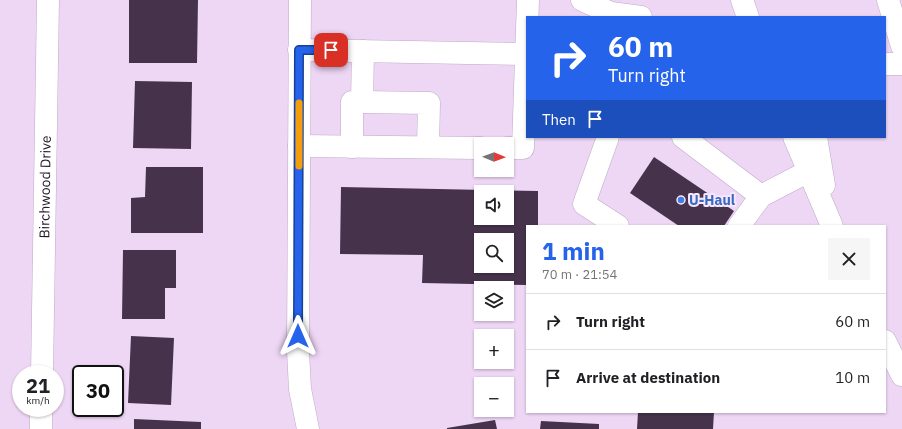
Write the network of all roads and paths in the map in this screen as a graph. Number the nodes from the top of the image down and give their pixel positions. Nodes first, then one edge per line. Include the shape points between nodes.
1 (48, 0) edge
2 (300, 0) edge
3 (528, 0) edge
4 (582, 0) edge
5 (742, 0) edge
6 (888, 0) edge
7 (527, 16) edge
8 (635, 16) edge
9 (748, 16) edge
10 (902, 46) edge
11 (299, 50) junction
12 (363, 51) junction
13 (526, 54) edge
14 (886, 64) edge
15 (902, 64) edge
16 (362, 102) junction
17 (608, 138) edge
18 (684, 138) edge
19 (794, 138) edge
20 (816, 138) edge
21 (299, 146) junction
22 (352, 146) junction
23 (428, 147) junction
24 (474, 148) edge
25 (514, 148) edge
26 (809, 171) junction
27 (761, 196) junction
28 (831, 222) edge
29 (616, 225) edge
30 (740, 225) edge
31 (886, 343) edge
32 (42, 365) edge
33 (902, 374) edge
34 (41, 417) edge
35 (41, 429) edge
36 (308, 429) edge

1 - 32 main road, Birchwood Drive
2 - 11 main road
3 - 7 main road
4 - 8 main road via 611,12
5 - 9 main road
6 - 10 main road
11 - 12 main road
11 - 21 main road
12 - 13 main road
12 - 16 main road
13 - 25 main road via 523,148
14 - 15 main road
16 - 22 main road via 352,102
16 - 23 main road via 429,103
17 - 29 main road via 584,204
18 - 27 main road
19 - 26 main road
20 - 28 main road
21 - 22 main road
21 - 36 main road via 298,351 300,390
22 - 23 main road
23 - 24 main road
26 - 27 main road
26 - 28 main road
27 - 30 main road
31 - 33 main road
34 - 35 main road

